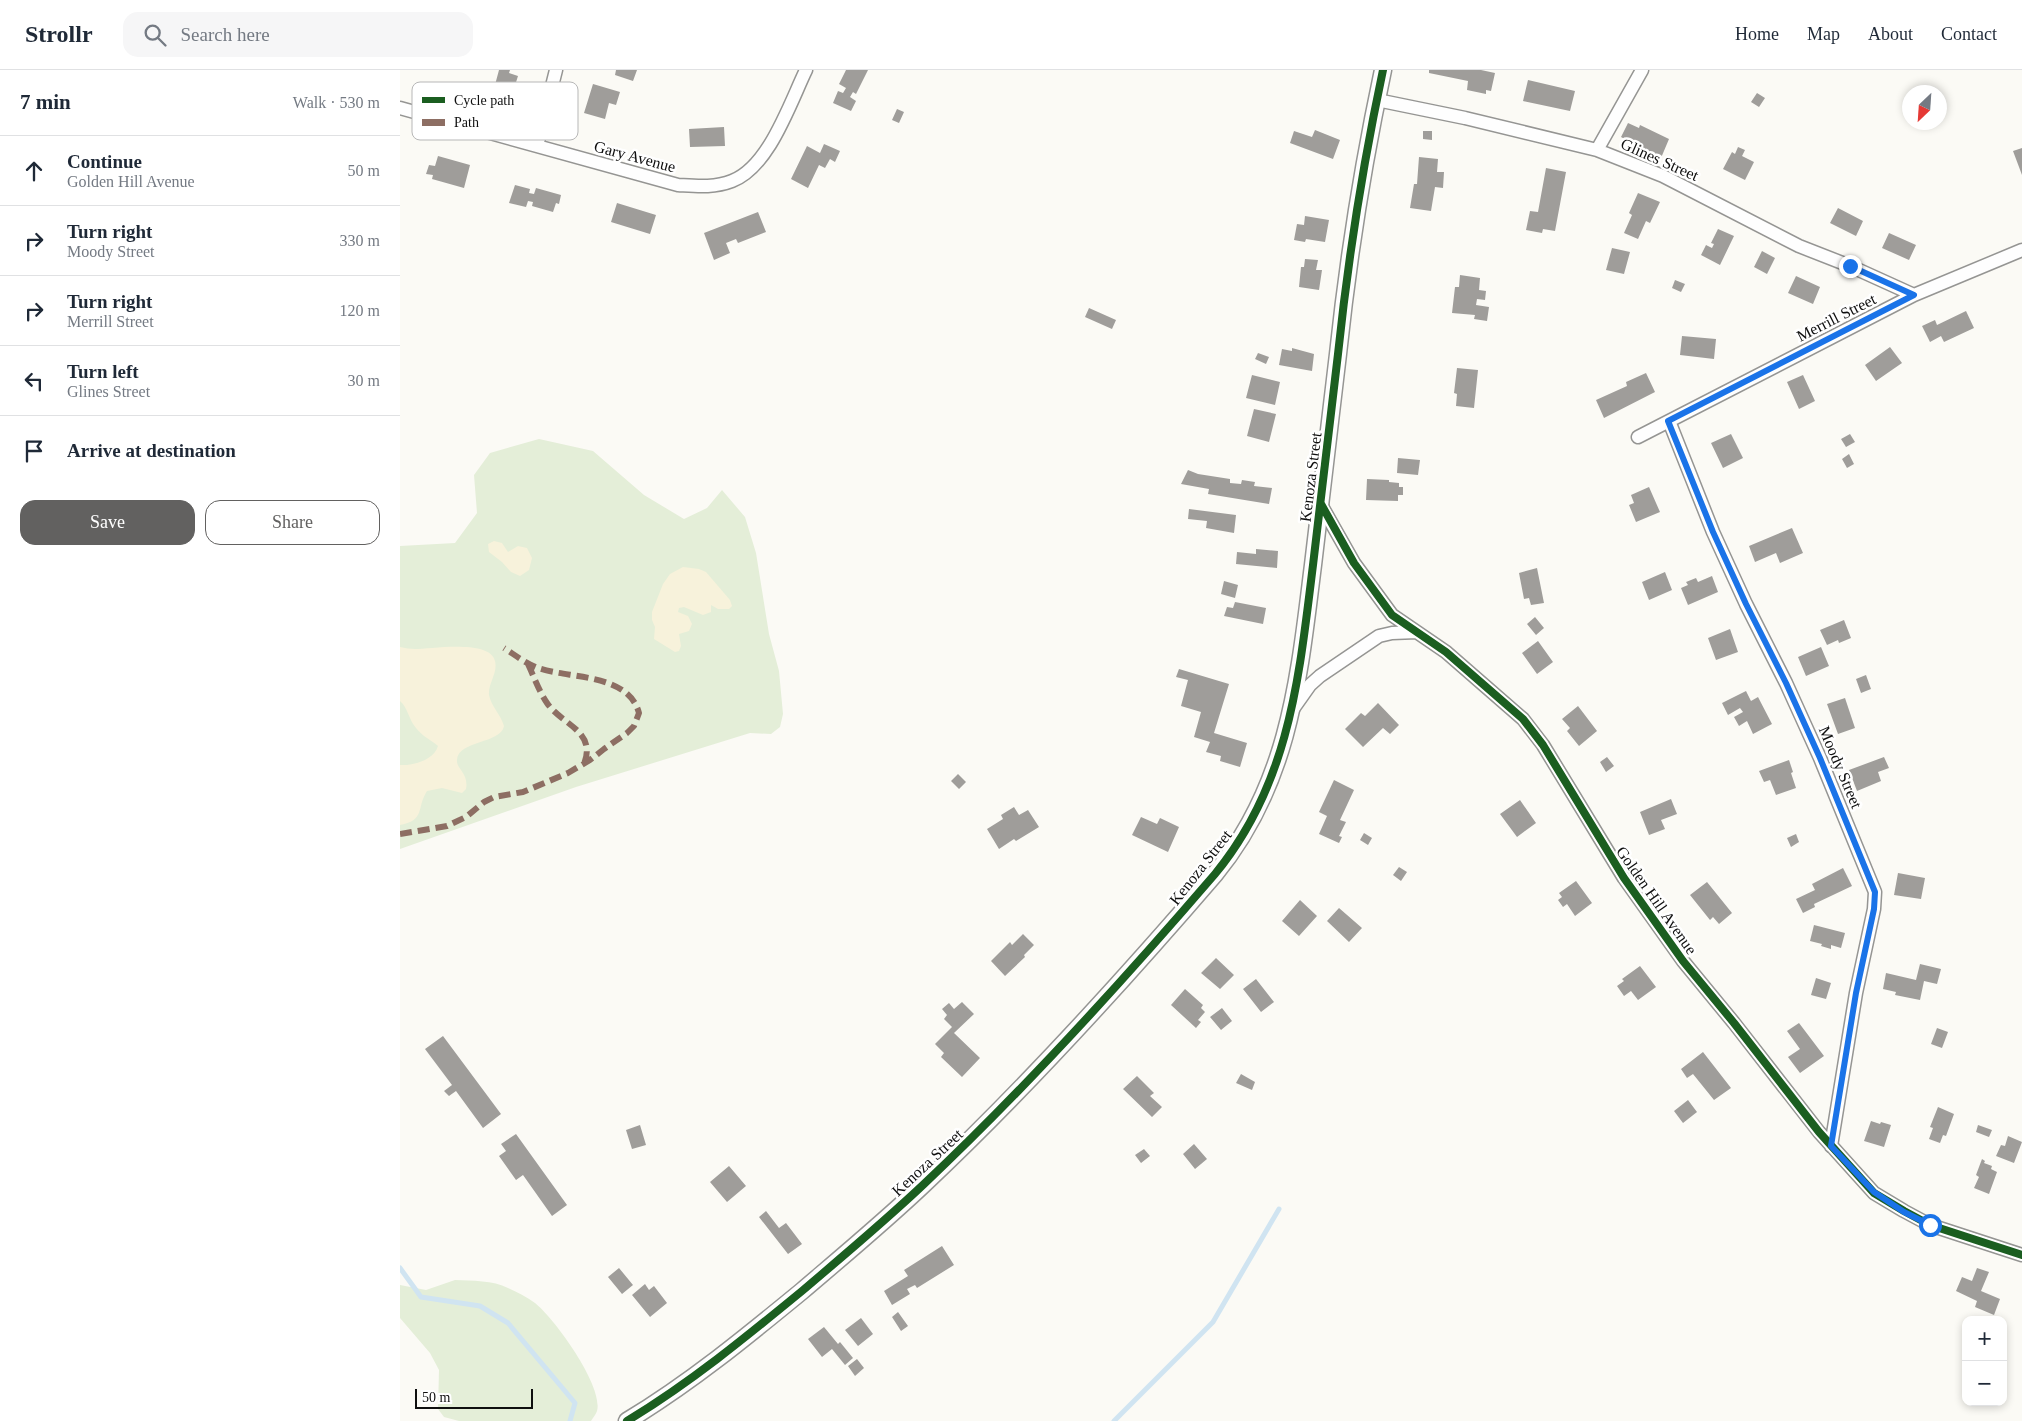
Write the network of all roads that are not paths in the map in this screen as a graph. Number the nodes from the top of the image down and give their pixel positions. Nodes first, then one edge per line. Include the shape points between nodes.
1 (806, 70) edge
2 (1383, 70) edge
3 (1642, 70) edge
4 (1377, 100) junction
5 (515, 140) edge
6 (538, 140) edge
7 (536, 146) junction
8 (1597, 150) junction
9 (2022, 250) edge
10 (1914, 295) junction
11 (1668, 421) junction
12 (1638, 437) dead end
13 (1320, 503) junction
14 (1417, 632) junction
15 (1291, 712) junction
16 (1831, 1146) junction
17 (2022, 1255) edge
18 (627, 1421) edge

1 - 7 street, Gary Avenue via 766,150 746,172 731,182 714,186 678,185
2 - 4 street, Kenoza Street
3 - 8 street
4 - 8 street, Glines Street
4 - 13 street, Kenoza Street via 1353,238
5 - 7 street, Gary Avenue
6 - 7 street
8 - 10 street, Glines Street via 1671,180 1799,246
9 - 10 street, Merrill Street
10 - 11 street, Merrill Street
11 - 12 street, Merrill Street
11 - 16 street, Moody Street via 1713,532 1820,758 1875,892
13 - 14 street, Golden Hill Avenue via 1354,563 1383,603 1392,614
13 - 15 street, Kenoza Street
14 - 15 street via 1379,636 1320,676
14 - 16 street, Golden Hill Avenue via 1446,652 1523,719 1683,962
15 - 18 street, Kenoza Street via 1282,750 1262,800 1225,862 1104,1000 923,1186 736,1345
16 - 17 street, Golden Hill Avenue via 1874,1192 1904,1212 1930,1225

